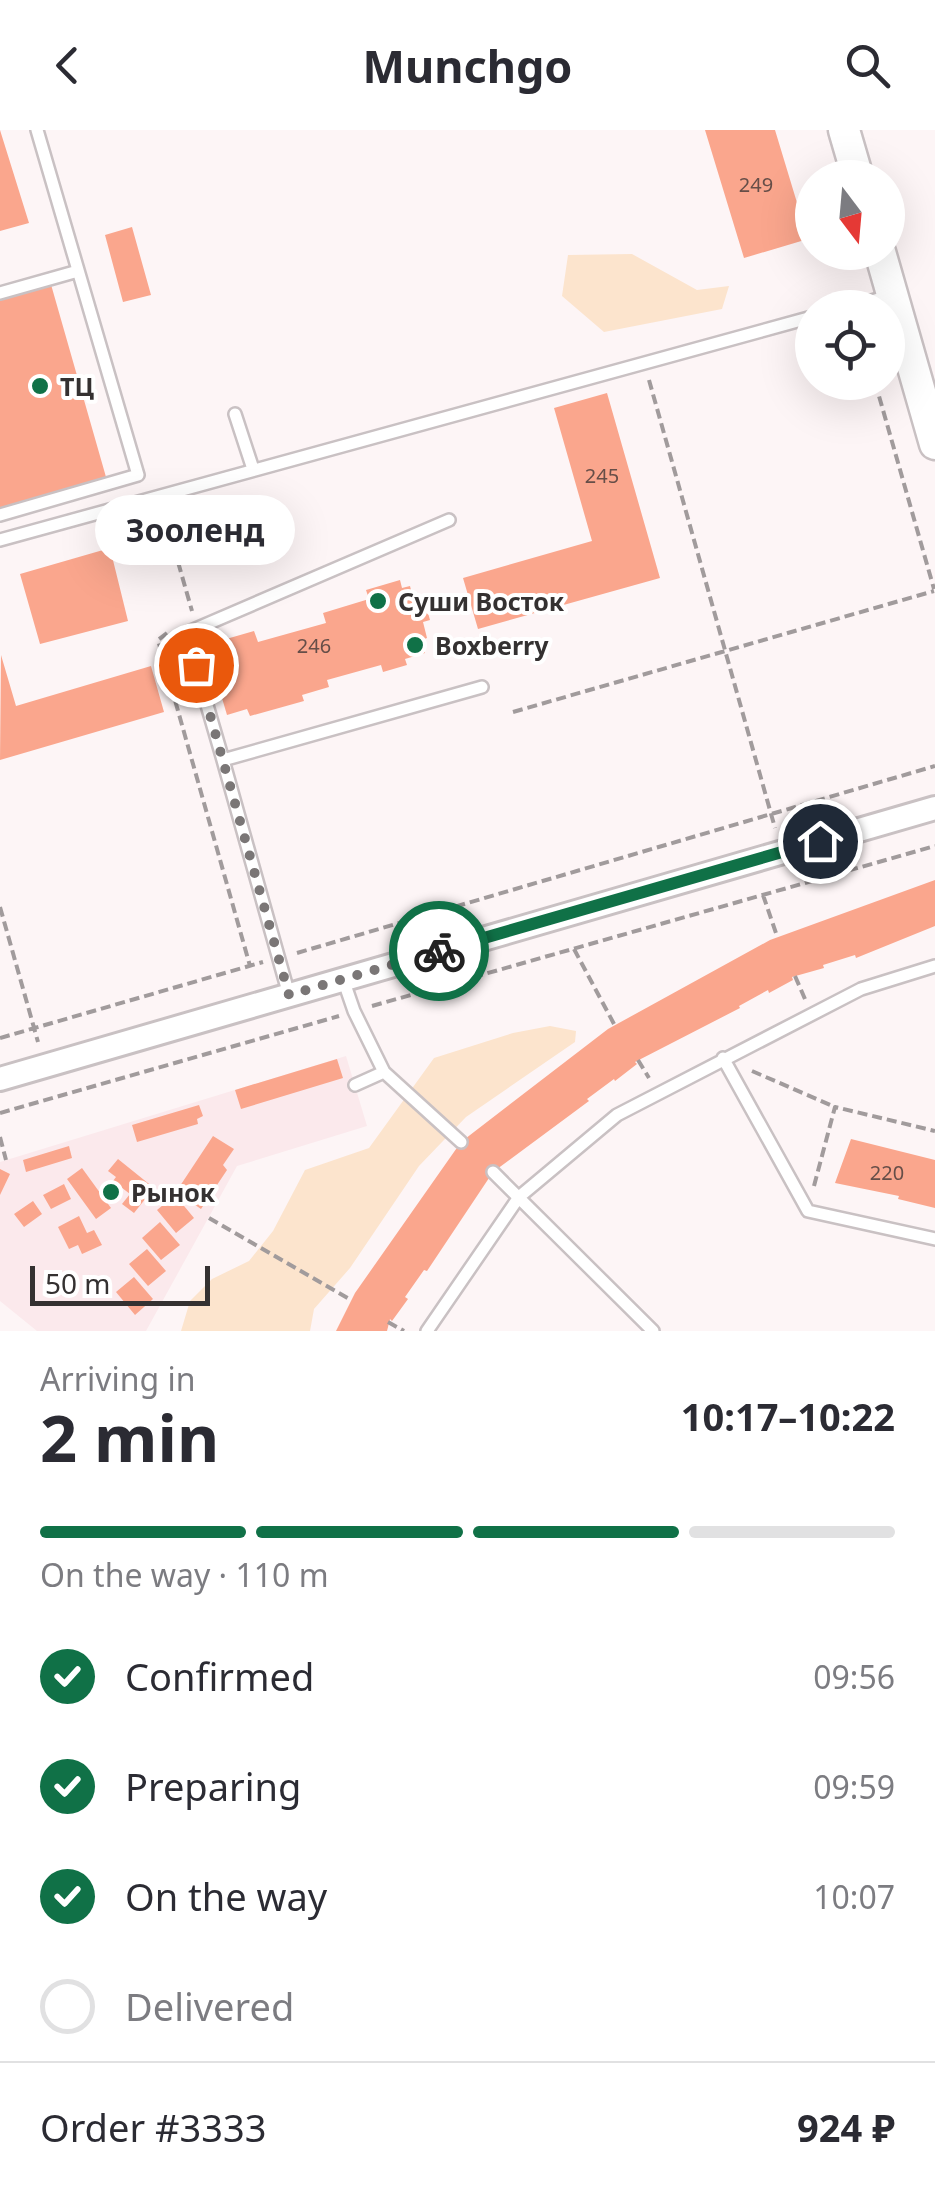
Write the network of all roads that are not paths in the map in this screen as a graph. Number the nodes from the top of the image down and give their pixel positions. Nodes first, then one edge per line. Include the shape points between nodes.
1 (37, 130) edge
2 (844, 130) edge
3 (853, 160) edge
4 (78, 271) junction
5 (0, 293) edge
6 (795, 322) edge
7 (905, 337) edge
8 (235, 414) dead end
9 (935, 444) edge
10 (253, 469) junction
11 (0, 515) edge
12 (449, 520) dead end
13 (0, 540) edge
14 (482, 687) dead end
15 (224, 760) junction
16 (935, 808) edge
17 (935, 966) edge
18 (343, 979) junction
19 (289, 995) junction
20 (723, 1058) junction
21 (384, 1072) junction
22 (0, 1079) edge
23 (355, 1085) dead end
24 (461, 1142) dead end
25 (493, 1172) dead end
26 (519, 1197) junction
27 (935, 1239) edge
28 (427, 1331) edge
29 (653, 1331) edge

1 - 4 lane
2 - 3 street
4 - 5 lane
4 - 11 lane via 138,475
6 - 10 lane
7 - 9 street
8 - 10 lane
10 - 13 lane
12 - 15 lane via 186,633
14 - 15 lane
15 - 19 lane
16 - 18 street
17 - 20 lane via 861,989
18 - 19 street
18 - 21 lane
19 - 22 street
20 - 26 lane via 617,1114
20 - 27 lane via 808,1211
21 - 23 lane
21 - 24 lane
25 - 26 lane
26 - 28 lane
26 - 29 lane

